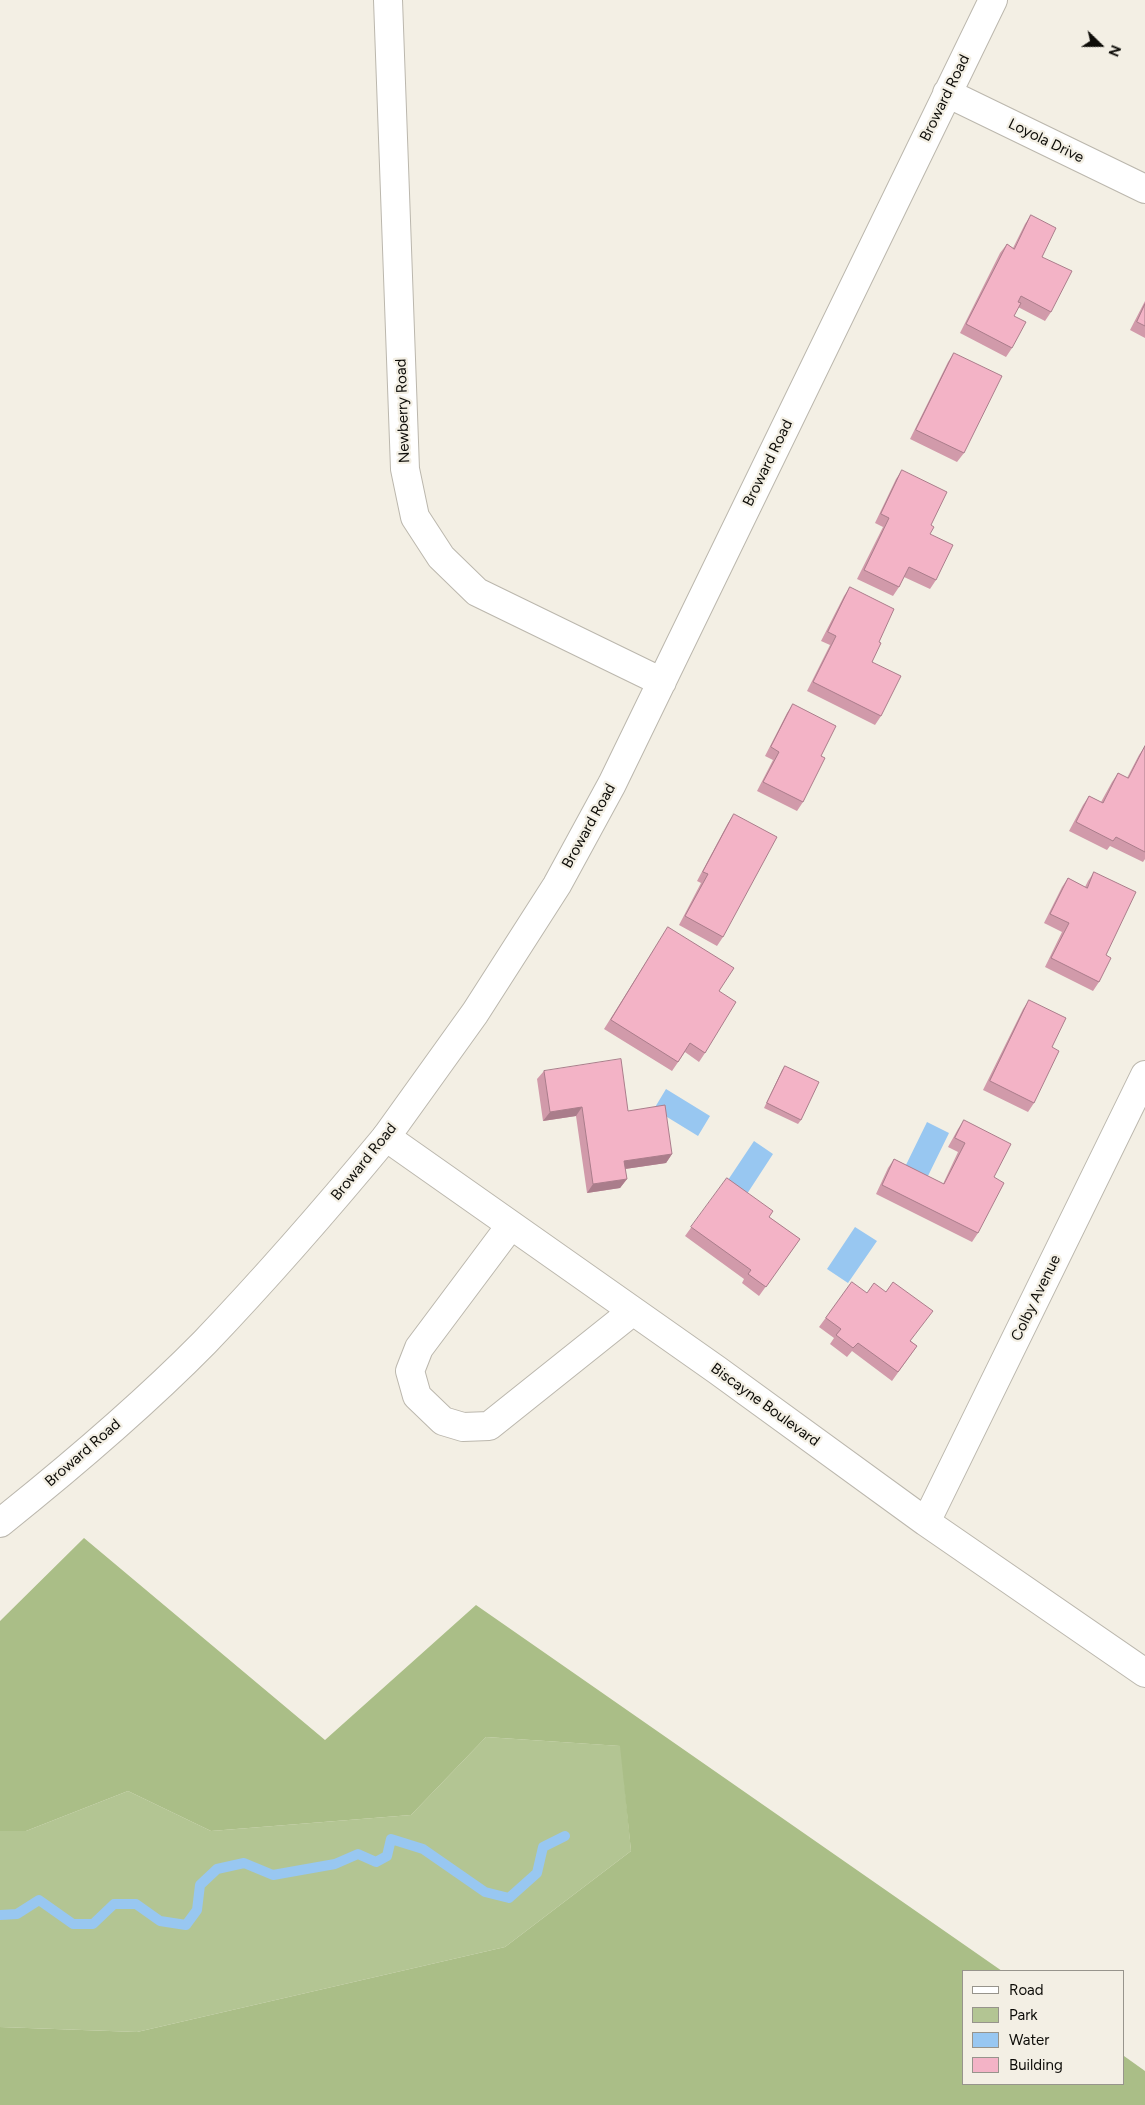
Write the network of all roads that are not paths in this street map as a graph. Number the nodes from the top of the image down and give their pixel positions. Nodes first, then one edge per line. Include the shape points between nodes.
1 (388, 0) edge
2 (993, 0) edge
3 (947, 93) junction
4 (1145, 189) edge
5 (662, 682) junction
6 (1145, 1075) edge
7 (386, 1137) junction
8 (511, 1225) junction
9 (633, 1311) junction
10 (926, 1522) junction
11 (0, 1523) edge
12 (1145, 1673) edge

1 - 5 street, Newberry Road via 405,469 415,517 441,557 476,592
2 - 3 street, Broward Road
3 - 4 street, Loyola Drive
3 - 5 street, Broward Road
5 - 7 street, Broward Road via 557,885 475,1014
6 - 10 street, Colby Avenue
7 - 8 street, Biscayne Boulevard
7 - 11 street, Broward Road via 279,1262 203,1343 117,1424
8 - 9 street, Biscayne Boulevard
8 - 9 street via 419,1348 410,1371 417,1396 443,1421 463,1427 489,1426
9 - 10 street, Biscayne Boulevard
10 - 12 street, Biscayne Boulevard

